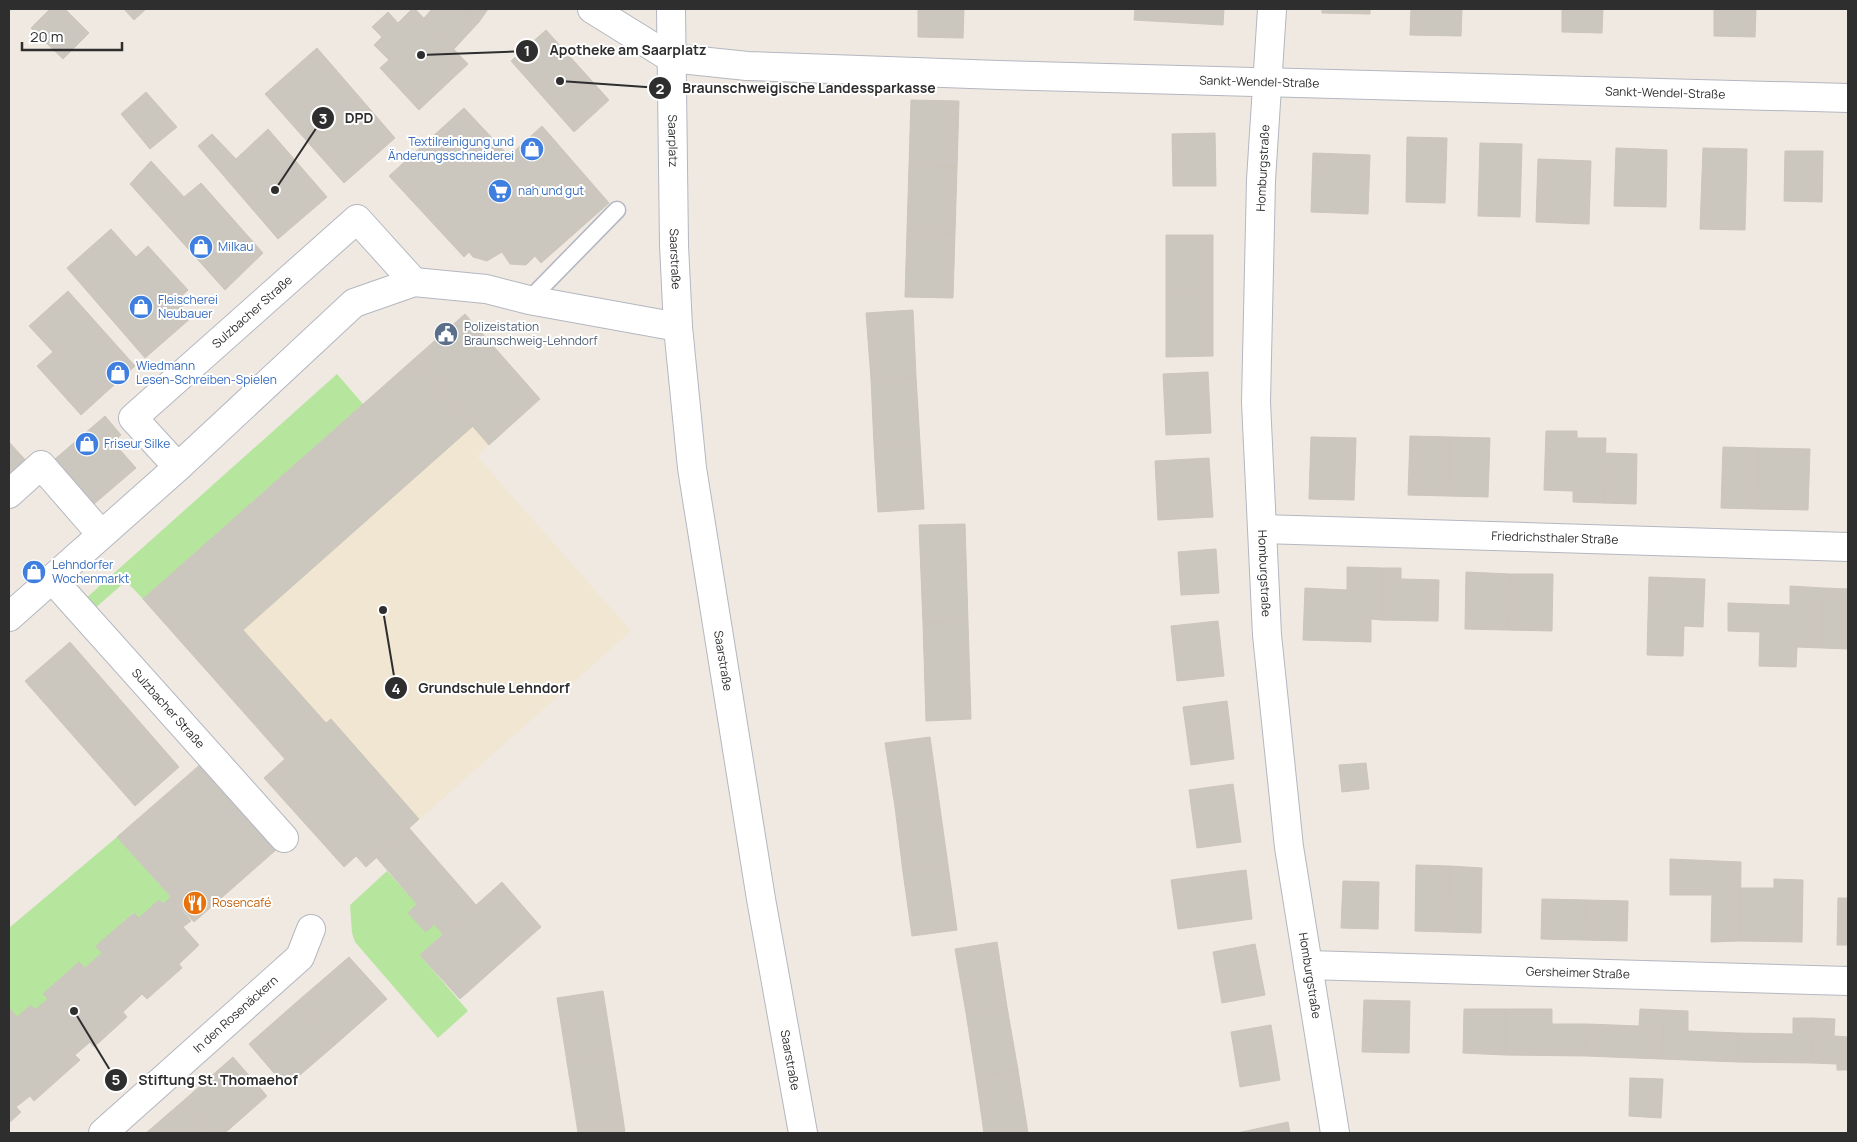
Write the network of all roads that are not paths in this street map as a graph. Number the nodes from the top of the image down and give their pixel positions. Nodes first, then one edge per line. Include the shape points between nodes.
1 (592, 9) edge
2 (671, 9) edge
3 (1272, 9) edge
4 (671, 58) junction
5 (1268, 82) junction
6 (1848, 98) edge
7 (673, 184) joint
8 (617, 210) dead end
9 (414, 282) junction
10 (529, 300) junction
11 (678, 327) junction
12 (178, 467) junction
13 (9, 494) edge
14 (1262, 529) junction
15 (102, 534) junction
16 (1848, 546) edge
17 (52, 578) junction
18 (9, 617) edge
19 (284, 838) dead end
20 (311, 929) dead end
21 (1308, 965) junction
22 (1848, 981) edge
23 (103, 1133) edge
24 (803, 1133) edge
25 (1335, 1133) edge

1 - 4 street
2 - 4 street, Saarplatz
3 - 5 street, Homburgstraße
4 - 5 street, Sankt-Wendel-Straße via 747,66
4 - 7 street, Saarplatz
5 - 6 street, Sankt-Wendel-Straße
5 - 14 street, Homburgstraße via 1261,180 1256,402
7 - 11 street, Saarstraße
8 - 10 lane
9 - 10 street via 486,289
9 - 12 street via 354,303
9 - 12 street, Sulzbacher Straße via 357,219 134,418
10 - 11 street
11 - 24 street, Saarstraße via 696,502
12 - 15 street
13 - 15 street via 41,465
14 - 16 street, Friedrichsthaler Straße
14 - 21 street, Homburgstraße via 1268,635 1290,847
15 - 17 street
17 - 18 street
17 - 19 street, Sulzbacher Straße
20 - 23 street, In den Rosenäckern via 300,957
21 - 22 street, Gersheimer Straße
21 - 25 street, Homburgstraße

